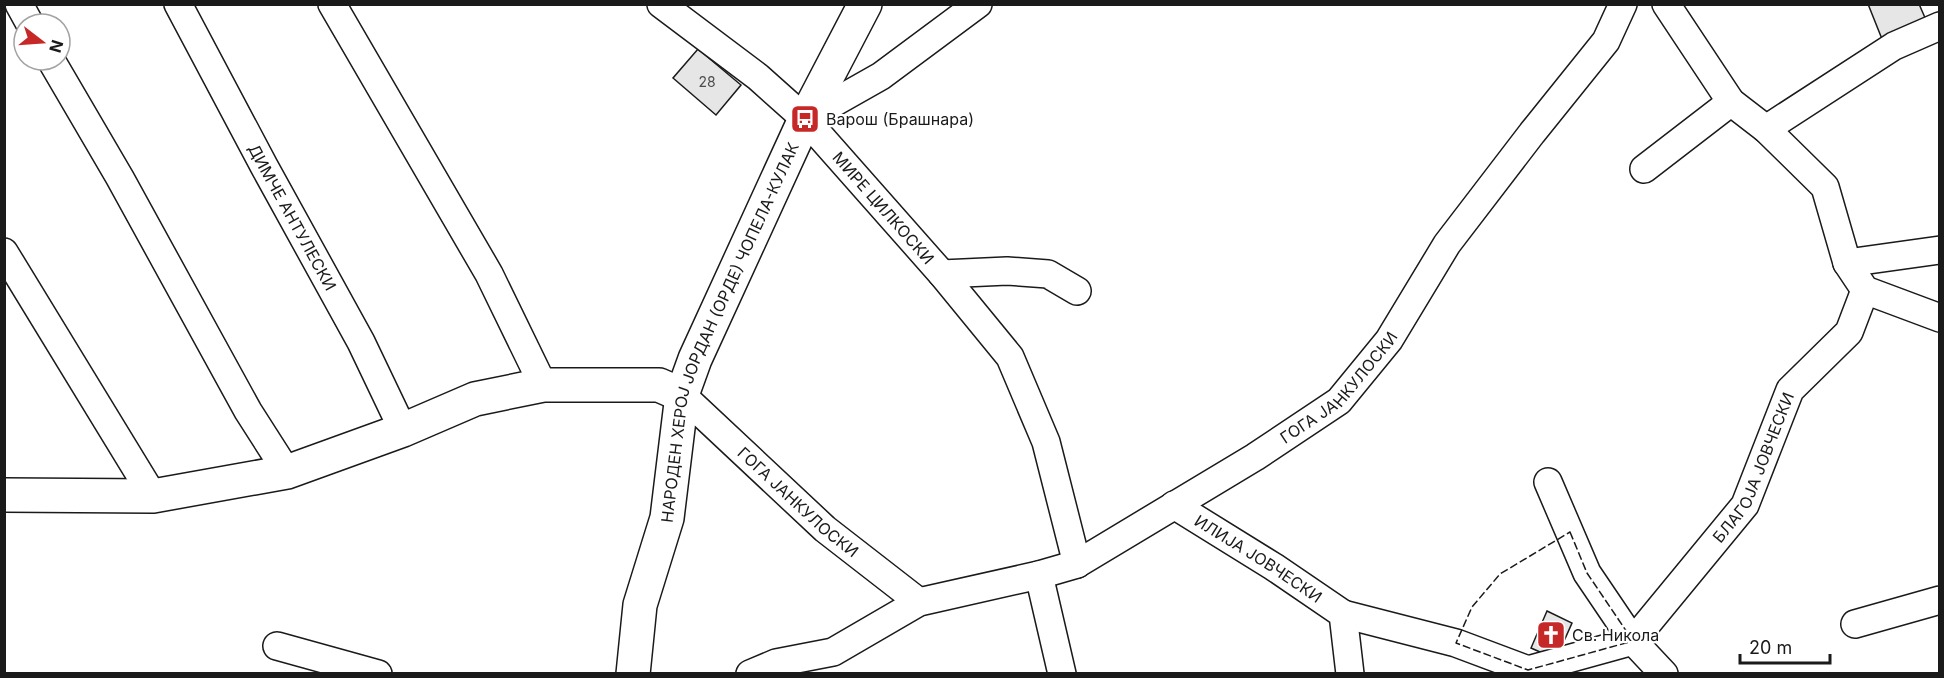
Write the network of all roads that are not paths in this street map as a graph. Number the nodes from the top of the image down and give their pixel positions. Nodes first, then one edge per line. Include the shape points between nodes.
1 (178, 4) edge
2 (332, 4) edge
3 (661, 4) edge
4 (865, 4) edge
5 (978, 4) edge
6 (1623, 4) edge
7 (1666, 4) edge
8 (1940, 26) edge
9 (58, 72) edge
10 (1731, 102) junction
11 (806, 119) junction
12 (1766, 129) junction
13 (1644, 169) dead end
14 (1940, 250) edge
15 (4, 252) edge
16 (1847, 263) junction
17 (942, 274) junction
18 (1865, 290) junction
19 (1077, 291) dead end
20 (1940, 318) edge
21 (543, 385) junction
22 (682, 395) junction
23 (403, 430) junction
24 (287, 472) junction
25 (1548, 482) dead end
26 (4, 495) edge
27 (153, 496) junction
28 (1174, 505) junction
29 (1077, 564) junction
30 (1039, 575) junction
31 (1940, 600) edge
32 (919, 602) junction
33 (1343, 614) junction
34 (1855, 624) dead end
35 (1633, 642) junction
36 (277, 646) dead end
37 (370, 672) edge
38 (633, 674) edge
39 (750, 674) edge
40 (1062, 674) edge
41 (1350, 674) edge
42 (1664, 674) edge

1 - 23 street, ДИМЧЕ АНТУЛЕСКИ via 361,342
2 - 21 street via 489,274
3 - 11 street, МИРЕ ЦИЛКОСКИ via 758,77
4 - 11 street, НАРОДЕН ХЕРОЈ ЈОРДАН (ОРДЕ) ЧОПЕЛА-КУЛАК
5 - 11 street via 881,76
6 - 28 street, ГОГА ЈАНКУЛОСКИ via 1606,41 1447,244 1389,340 1339,401
7 - 10 street
8 - 12 street via 1894,46
9 - 24 street via 248,411
10 - 12 street
10 - 13 street
11 - 17 street, МИРЕ ЦИЛКОСКИ
11 - 22 street, НАРОДЕН ХЕРОЈ ЈОРДАН (ОРДЕ) ЧОПЕЛА-КУЛАК
12 - 16 street via 1825,187
14 - 16 street
15 - 27 street
16 - 18 street
17 - 19 street, МИРЕ ЦИЛКОСКИ via 1048,274
17 - 29 street, МИРЕ ЦИЛКОСКИ via 1010,357 1046,442
18 - 20 street
18 - 35 street, БЛАГОЈА ЈОВЧЕСКИ via 1849,332 1790,390 1745,505
21 - 22 street via 659,385
21 - 23 street via 475,399
22 - 32 street, ГОГА ЈАНКУЛОСКИ via 825,530
22 - 38 street, НАРОДЕН ХЕРОЈ ЈОРДАН (ОРДЕ) ЧОПЕЛА-КУЛАК via 668,518 640,605
23 - 24 street
24 - 27 street
25 - 35 street via 1587,573
26 - 27 street
28 - 29 street, ГОГА ЈАНКУЛОСКИ
28 - 33 street, ИЛИЈА ЈОВЧЕСКИ
29 - 30 street, ГОГА ЈАНКУЛОСКИ
30 - 32 street, ГОГА ЈАНКУЛОСКИ
30 - 40 street
31 - 34 street
32 - 39 street, ГОГА ЈАНКУЛОСКИ via 833,652 776,663
33 - 35 street, ИЛИЈА ЈОВЧЕСКИ via 1456,643 1528,670
33 - 41 street
35 - 42 street
36 - 37 street

